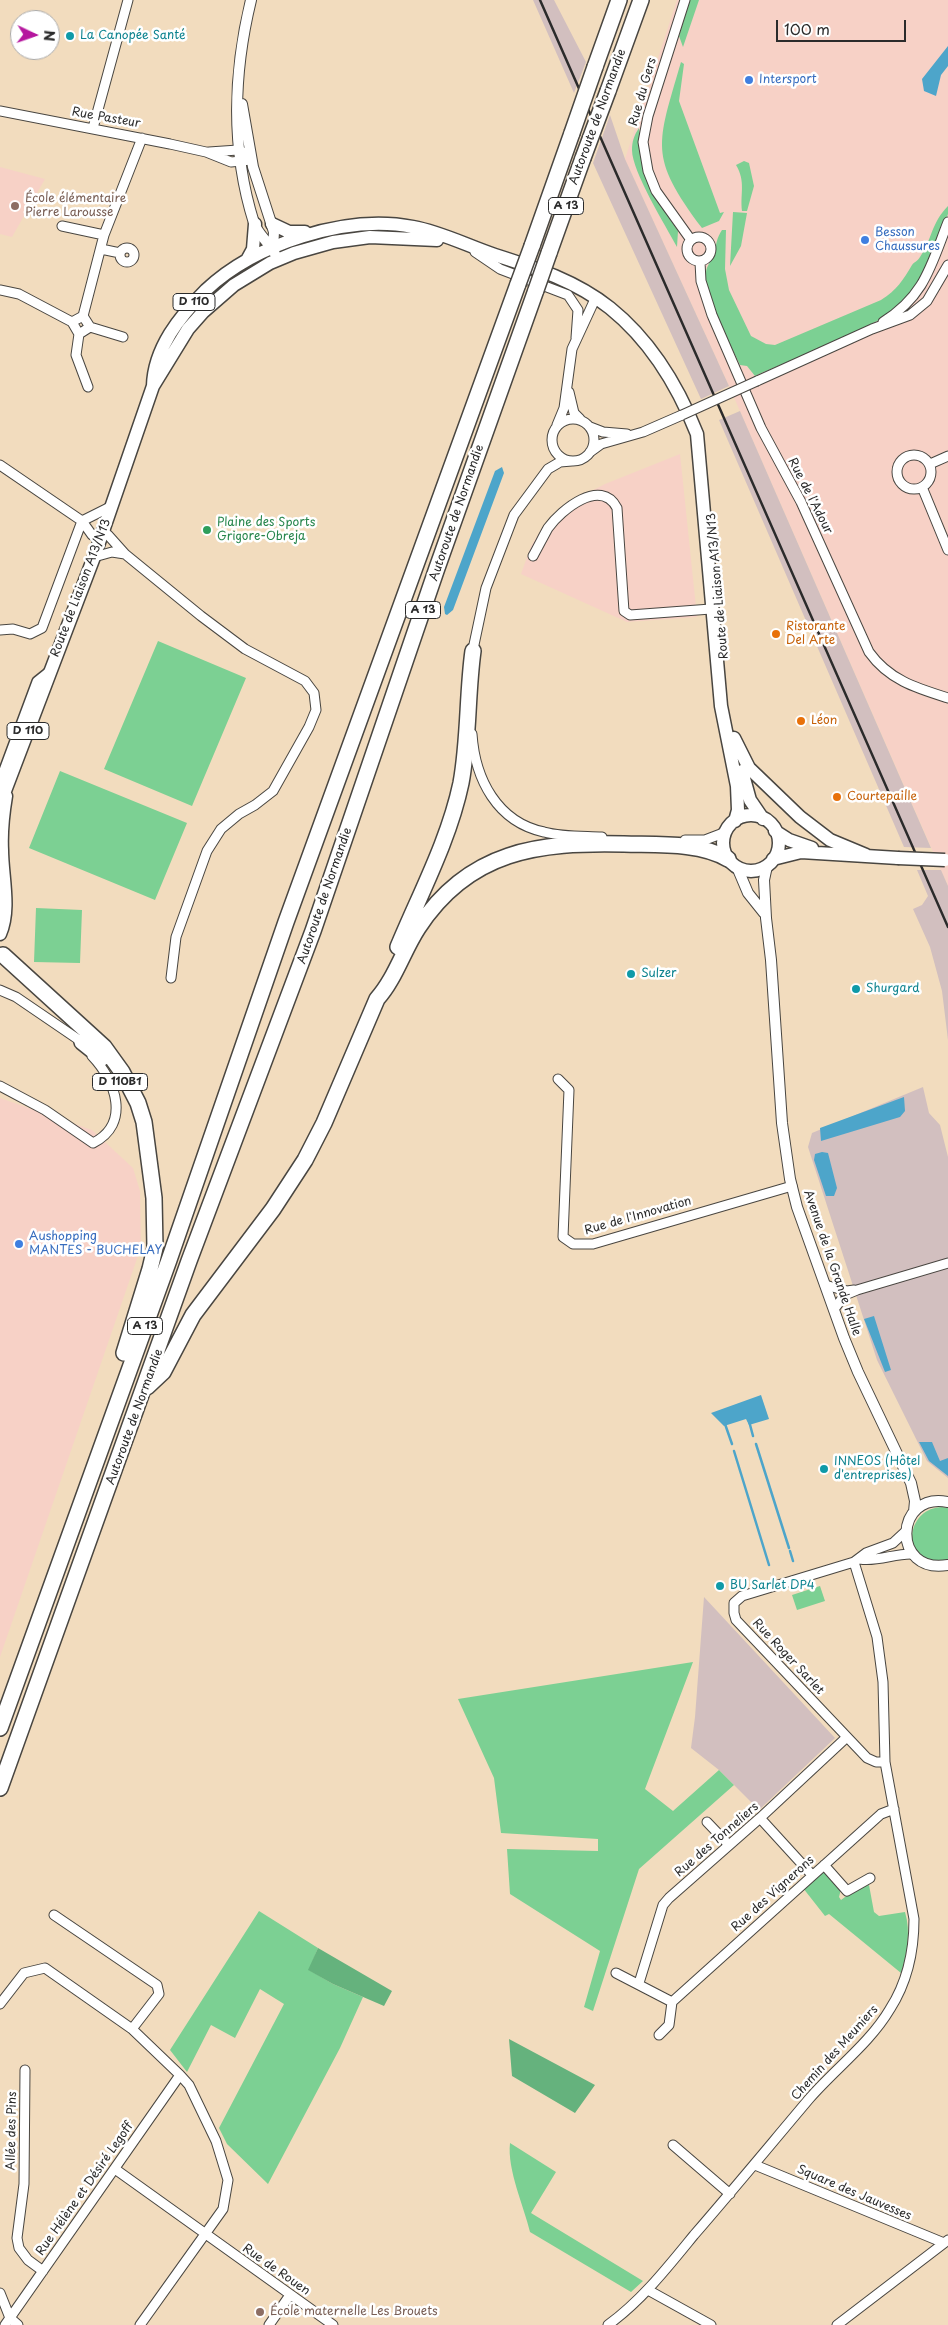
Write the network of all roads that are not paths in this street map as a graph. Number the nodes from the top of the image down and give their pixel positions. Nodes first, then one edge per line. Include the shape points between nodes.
1 (128, 0) edge
2 (251, 0) edge
3 (619, 0) edge
4 (641, 0) edge
5 (685, 0) edge
6 (106, 44) dead end
7 (116, 46) junction
8 (240, 86) junction
9 (0, 111) edge
10 (92, 128) junction
11 (142, 138) junction
12 (238, 150) junction
13 (206, 152) junction
14 (251, 157) junction
15 (240, 162) junction
16 (948, 222) edge
17 (254, 224) junction
18 (272, 224) junction
19 (62, 226) dead end
20 (312, 234) junction
21 (104, 235) junction
22 (691, 240) junction
23 (460, 243) junction
24 (101, 249) junction
25 (120, 253) dead end
26 (275, 254) junction
27 (247, 260) junction
28 (700, 262) junction
29 (948, 265) edge
30 (0, 290) edge
31 (596, 297) junction
32 (83, 316) junction
33 (72, 322) junction
34 (90, 327) junction
35 (872, 329) junction
36 (79, 334) junction
37 (123, 337) dead end
38 (576, 338) junction
39 (659, 360) junction
40 (567, 379) junction
41 (152, 386) junction
42 (88, 387) dead end
43 (580, 419) junction
44 (557, 425) junction
45 (590, 427) junction
46 (637, 434) junction
47 (590, 452) junction
48 (948, 456) edge
49 (572, 461) junction
50 (930, 464) junction
51 (0, 465) edge
52 (922, 487) junction
53 (112, 506) junction
54 (82, 522) junction
55 (101, 536) junction
56 (948, 550) edge
57 (125, 554) junction
58 (533, 556) dead end
59 (94, 557) junction
60 (711, 609) junction
61 (0, 630) edge
62 (472, 651) junction
63 (948, 698) edge
64 (734, 738) junction
65 (4, 786) edge
66 (0, 804) edge
67 (764, 819) junction
68 (735, 821) junction
69 (776, 831) junction
70 (726, 832) junction
71 (832, 853) junction
72 (866, 855) junction
73 (947, 860) edge
74 (732, 863) junction
75 (770, 863) junction
76 (766, 918) junction
77 (0, 934) edge
78 (3, 955) dead end
79 (171, 978) dead end
80 (0, 990) edge
81 (377, 999) junction
82 (82, 1042) junction
83 (558, 1079) dead end
84 (0, 1086) edge
85 (144, 1133) junction
86 (792, 1186) junction
87 (948, 1263) edge
88 (825, 1285) junction
89 (857, 1290) junction
90 (834, 1309) junction
91 (127, 1373) junction
92 (144, 1390) junction
93 (912, 1483) junction
94 (937, 1501) junction
95 (948, 1502) edge
96 (914, 1512) junction
97 (906, 1531) junction
98 (913, 1554) junction
99 (857, 1561) junction
100 (945, 1567) edge
101 (0, 1728) edge
102 (847, 1737) junction
103 (885, 1762) junction
104 (0, 1788) edge
105 (894, 1809) junction
106 (760, 1818) junction
107 (707, 1822) dead end
108 (729, 1845) junction
109 (824, 1865) junction
110 (812, 1875) junction
111 (870, 1878) dead end
112 (54, 1915) dead end
113 (616, 1973) dead end
114 (638, 1983) junction
115 (672, 2002) junction
116 (0, 2004) edge
117 (132, 2029) junction
118 (659, 2035) dead end
119 (25, 2070) dead end
120 (180, 2075) junction
121 (673, 2145) dead end
122 (755, 2165) junction
123 (115, 2169) junction
124 (730, 2194) junction
125 (205, 2235) junction
126 (946, 2242) edge
127 (43, 2271) junction
128 (648, 2290) junction
129 (0, 2293) edge
130 (290, 2295) junction
131 (8, 2322) edge
132 (18, 2325) edge
133 (140, 2325) edge
134 (269, 2325) edge
135 (333, 2325) edge
136 (608, 2325) edge
137 (711, 2325) edge
138 (837, 2325) edge

1 - 7 street
2 - 8 street via 242,46
3 - 91 highway, Autoroute de Normandie / A 13, bridge
4 - 92 highway, Autoroute de Normandie / A 13, bridge via 437,568 313,931
5 - 22 street, Rue du Gers via 650,107 643,142 648,171 656,191
6 - 7 street
7 - 10 street
8 - 12 street via 236,124
8 - 14 street
9 - 10 street, Rue Pasteur
10 - 11 street, Rue Pasteur
11 - 13 street, Rue Pasteur
11 - 21 street
12 - 13 street, Rue Pasteur
12 - 14 street, Rue Pasteur
12 - 15 street
13 - 15 street, Rue Pasteur
14 - 15 street, Rue Pasteur
14 - 18 street via 260,195
15 - 17 street
16 - 35 street via 916,295 899,312
17 - 26 street
17 - 27 main road via 254,249
18 - 20 main road, D 110 via 289,232
18 - 26 street
19 - 21 street
20 - 23 main road, D 110 via 354,226 393,225 419,229
20 - 26 main road, D 110
21 - 24 street
22 - 28 street via 687,254
22 - 28 street via 699,237 709,243 710,255
23 - 26 main road, D 110 via 370,237
23 - 31 main road, Route de Liaison A13/N13 via 555,276
23 - 38 street via 500,269 568,295 578,310
24 - 25 street
24 - 32 street
26 - 27 main road, D 110
26 - 41 main road, D 110 via 203,312 176,346
27 - 41 main road, D 110 via 211,286 178,322 159,354
28 - 63 street, Rue de l'Adour via 704,292 724,341 869,652 879,666 899,681
29 - 35 street via 923,306 905,317
30 - 33 street via 20,294
31 - 38 street
31 - 39 main road, Route de Liaison A13/N13 via 632,328
32 - 33 street
32 - 34 street
33 - 36 street
34 - 36 street
34 - 37 street
35 - 46 street, bridge
36 - 42 street via 76,355
38 - 40 street
39 - 60 main road, Route de Liaison A13/N13 via 697,434
39 - 64 main road, Route de Liaison A13/N13 via 685,391 706,439 726,684
40 - 43 street via 572,406
40 - 44 street via 564,408
41 - 53 main road, Route de Liaison A13/N13 / D 110
43 - 44 street via 568,419
43 - 45 street
44 - 49 street via 552,436 553,448 560,457
45 - 46 street via 603,432
45 - 47 street via 594,438
46 - 47 street via 602,444
47 - 49 street via 581,460
48 - 50 street
49 - 62 street via 560,462 548,469 514,515 486,588
50 - 52 street via 931,475
50 - 52 street via 916,455 905,457 898,466 901,483 910,489
51 - 54 street
52 - 56 street
53 - 54 street
53 - 55 main road, Route de Liaison A13/N13 / D 110
54 - 55 street via 92,535
54 - 61 street via 42,628 30,634 13,629
55 - 57 street via 108,535
55 - 59 main road, Route de Liaison A13/N13 / D 110
57 - 59 street via 112,552
57 - 79 street via 245,649 305,682 314,693 316,710 273,791 221,829 207,851 176,937
58 - 60 street via 549,528 569,508 590,495 604,495 617,508 624,611 630,615
59 - 65 main road, Route de Liaison A13/N13 / D 110
60 - 68 main road, Route de Liaison A13/N13 via 720,706 737,786
62 - 70 street via 471,704 476,765 490,796 513,818 533,829 554,834 698,840
62 - 81 highway via 464,761 454,809
64 - 67 main road, Route de Liaison A13/N13 via 750,800
64 - 72 main road via 749,768 800,817 830,840
65 - 66 main road
65 - 77 main road, D 110 via 1,831 5,901
67 - 68 main road via 751,816
67 - 69 main road
68 - 70 main road
69 - 71 main road via 796,842
69 - 75 main road via 778,846
70 - 74 main road via 723,848
71 - 72 main road
71 - 75 main road via 795,852
72 - 73 main road, bridge
74 - 75 main road via 754,871
74 - 76 street
74 - 81 highway via 715,853 683,847 584,843 547,846 500,859 462,880 438,902 418,928 386,989
75 - 76 street, Avenue de la Grande Halle via 764,885
76 - 86 street, Avenue de la Grande Halle via 782,1123
78 - 85 highway via 98,1042 115,1062 138,1103
80 - 82 street, D 110B1 via 16,997
81 - 92 highway via 324,1123 293,1179 193,1314 163,1372
82 - 84 street via 107,1074 117,1105 118,1113 110,1130 96,1142
82 - 85 highway, D 110B1 via 110,1067 133,1104
83 - 86 street, Rue de l'Innovation via 569,1090 563,1237 574,1244 594,1244
85 - 91 highway via 154,1198 155,1248 122,1361
86 - 88 street, Avenue de la Grande Halle
87 - 89 street
88 - 89 street via 847,1291
88 - 90 street, Avenue de la Grande Halle
89 - 90 street via 845,1295
90 - 93 street, Avenue de la Grande Halle via 858,1372
91 - 101 highway, Autoroute de Normandie / A 13
92 - 104 highway, Autoroute de Normandie / A 13
93 - 94 street, Avenue de la Grande Halle via 925,1496
93 - 96 street, Avenue de la Grande Halle
94 - 95 street
94 - 96 street
96 - 97 street
97 - 98 street via 906,1540
97 - 99 street via 893,1543 866,1553
98 - 99 street
98 - 100 street via 925,1564
99 - 102 street, Rue Roger Sarlet via 742,1596 734,1603 736,1620
99 - 103 street, Chemin des Meuniers via 877,1637 883,1682
102 - 103 street, Rue Roger Sarlet via 867,1758
102 - 106 street, Rue des Tonneliers
103 - 105 street, Chemin des Meuniers
105 - 109 street, Rue des Vignerons via 881,1814
105 - 122 street, Chemin des Meuniers via 914,1919 913,1944 899,1994 883,2021 813,2095
106 - 108 street, Rue des Tonneliers
106 - 110 street
107 - 108 street
108 - 114 street, Rue des Tonneliers via 663,1905
109 - 110 street, Rue des Vignerons
109 - 111 street via 847,1891
110 - 115 street, Rue des Vignerons
112 - 117 street via 157,1985 159,1994
113 - 114 street
114 - 115 street
115 - 118 street via 671,2019
116 - 117 street via 24,1973 45,1968
117 - 120 street
119 - 127 street, Allée des Pins via 24,2184 17,2238 19,2248 28,2260
120 - 123 street, Rue Hélène et Désiré Legoff
120 - 125 street via 189,2086 216,2141 228,2180 223,2209
121 - 124 street
122 - 124 street, Chemin des Meuniers
122 - 126 street, Square des Jauvesses
123 - 125 street, Rue de Rouen
123 - 127 street, Rue Hélène et Désiré Legoff
124 - 128 street, Chemin des Meuniers
125 - 130 street, Rue de Rouen
125 - 133 street
126 - 138 street
127 - 131 street, Rue Hélène et Désiré Legoff
128 - 136 street, Chemin des Meuniers
128 - 137 street
129 - 131 street
130 - 134 street
130 - 135 street, Rue de Rouen
131 - 132 street

